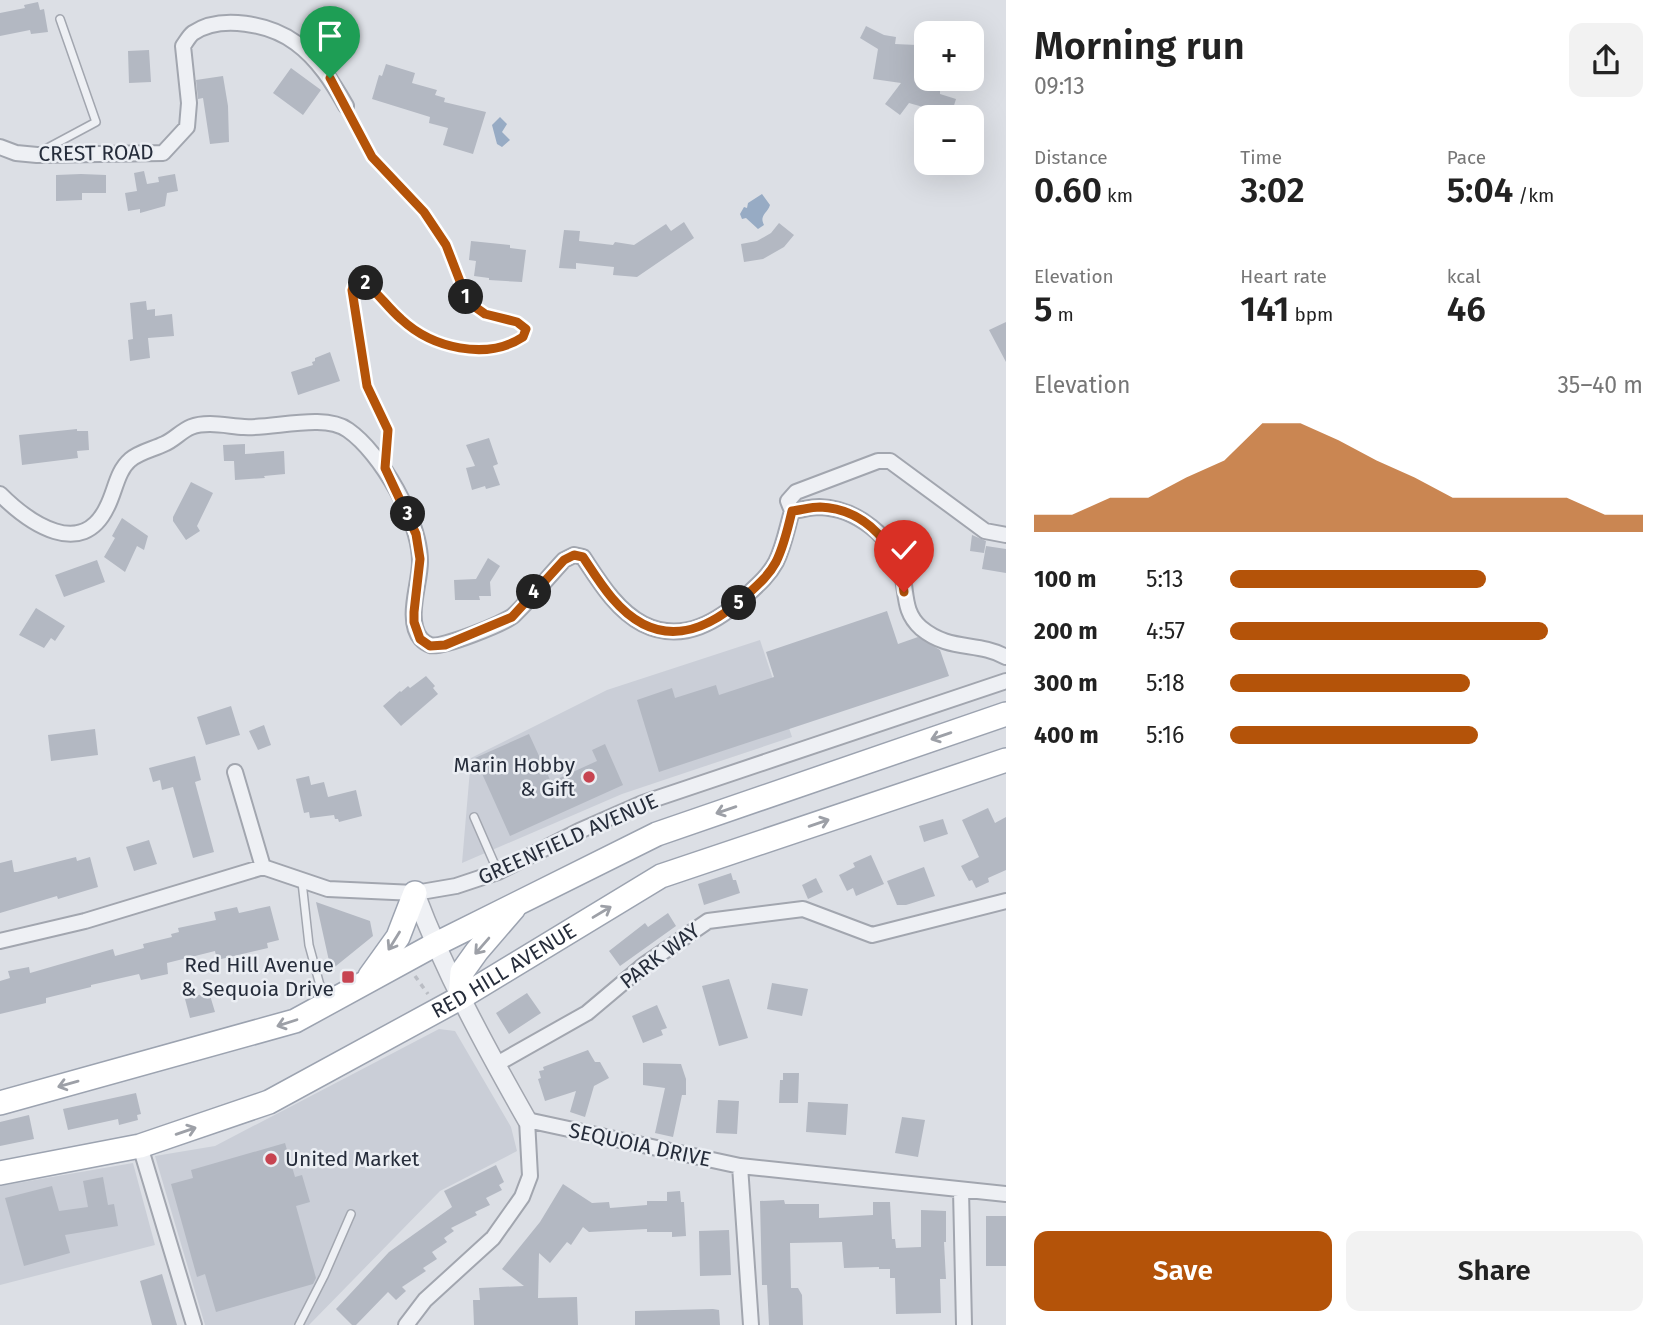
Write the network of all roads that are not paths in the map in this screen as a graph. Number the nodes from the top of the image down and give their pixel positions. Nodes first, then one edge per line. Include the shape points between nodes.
1 (60, 19) dead end
2 (346, 106) joint
3 (0, 147) edge
4 (37, 155) junction
5 (385, 468) junction
6 (0, 494) edge
7 (792, 511) junction
8 (1006, 535) edge
9 (1006, 657) edge
10 (1006, 681) edge
11 (1006, 714) edge
12 (1006, 760) edge
13 (235, 772) dead end
14 (474, 817) dead end
15 (263, 867) junction
16 (498, 872) junction
17 (302, 881) junction
18 (415, 894) junction
19 (521, 901) junction
20 (1006, 901) edge
21 (0, 941) edge
22 (434, 945) junction
23 (365, 983) junction
24 (460, 998) junction
25 (325, 1004) junction
26 (495, 1065) junction
27 (0, 1103) edge
28 (527, 1121) junction
29 (140, 1146) junction
30 (740, 1167) junction
31 (0, 1173) edge
32 (961, 1190) junction
33 (1006, 1194) edge
34 (351, 1214) dead end
35 (194, 1325) edge
36 (299, 1325) edge
37 (406, 1325) edge
38 (751, 1325) edge
39 (964, 1325) edge

1 - 4 lane via 96,122
2 - 4 street, CREST ROAD via 330,78 295,43 259,26 223,22 193,33 183,46 187,127 163,153
2 - 5 lane via 372,157 424,212 446,245 468,302 485,314 526,329 512,344 486,350 455,347 420,334 357,277 352,290 367,386 388,430
3 - 4 street, CREST ROAD
5 - 6 street via 347,429 323,422 253,428 210,424 191,428 130,460 97,525 79,534 63,535 17,511
5 - 7 street via 416,534 420,559 414,622 420,639 430,646 445,645 512,617 564,560 574,555 583,557 620,607 643,624 671,633 714,622 765,579 776,562
7 - 8 street via 788,501 796,492 878,461 890,461 985,531
7 - 9 street via 820,507 850,514 873,527 891,548 902,573 907,611 920,627 944,643
10 - 16 street, GREENFIELD AVENUE via 643,803
11 -> 19 main road via 657,834
24 -> 12 main road, RED HILL AVENUE via 661,876
13 - 15 street
14 - 16 lane
15 - 17 street, GREENFIELD AVENUE
15 - 21 street
16 - 18 street, GREENFIELD AVENUE
17 - 18 street, GREENFIELD AVENUE via 328,889
17 - 25 lane via 309,945
18 - 22 street
18 -> 23 main road via 398,937
19 - 22 main road
19 -> 24 main road via 462,972
20 - 26 street, PARK WAY via 872,935 803,909 708,921 644,965 587,1013
22 - 23 main road
22 - 24 street
23 - 25 main road
24 - 26 street
29 -> 24 main road, RED HILL AVENUE via 269,1102
25 -> 27 main road via 295,1021
26 - 28 street
28 - 30 street, SEQUOIA DRIVE
28 - 37 street via 530,1176 522,1197 494,1238 425,1300
29 - 31 main road, RED HILL AVENUE
29 - 35 street
30 - 32 street, SEQUOIA DRIVE
30 - 38 street
32 - 33 street, SEQUOIA DRIVE
32 - 39 street
34 - 36 lane

